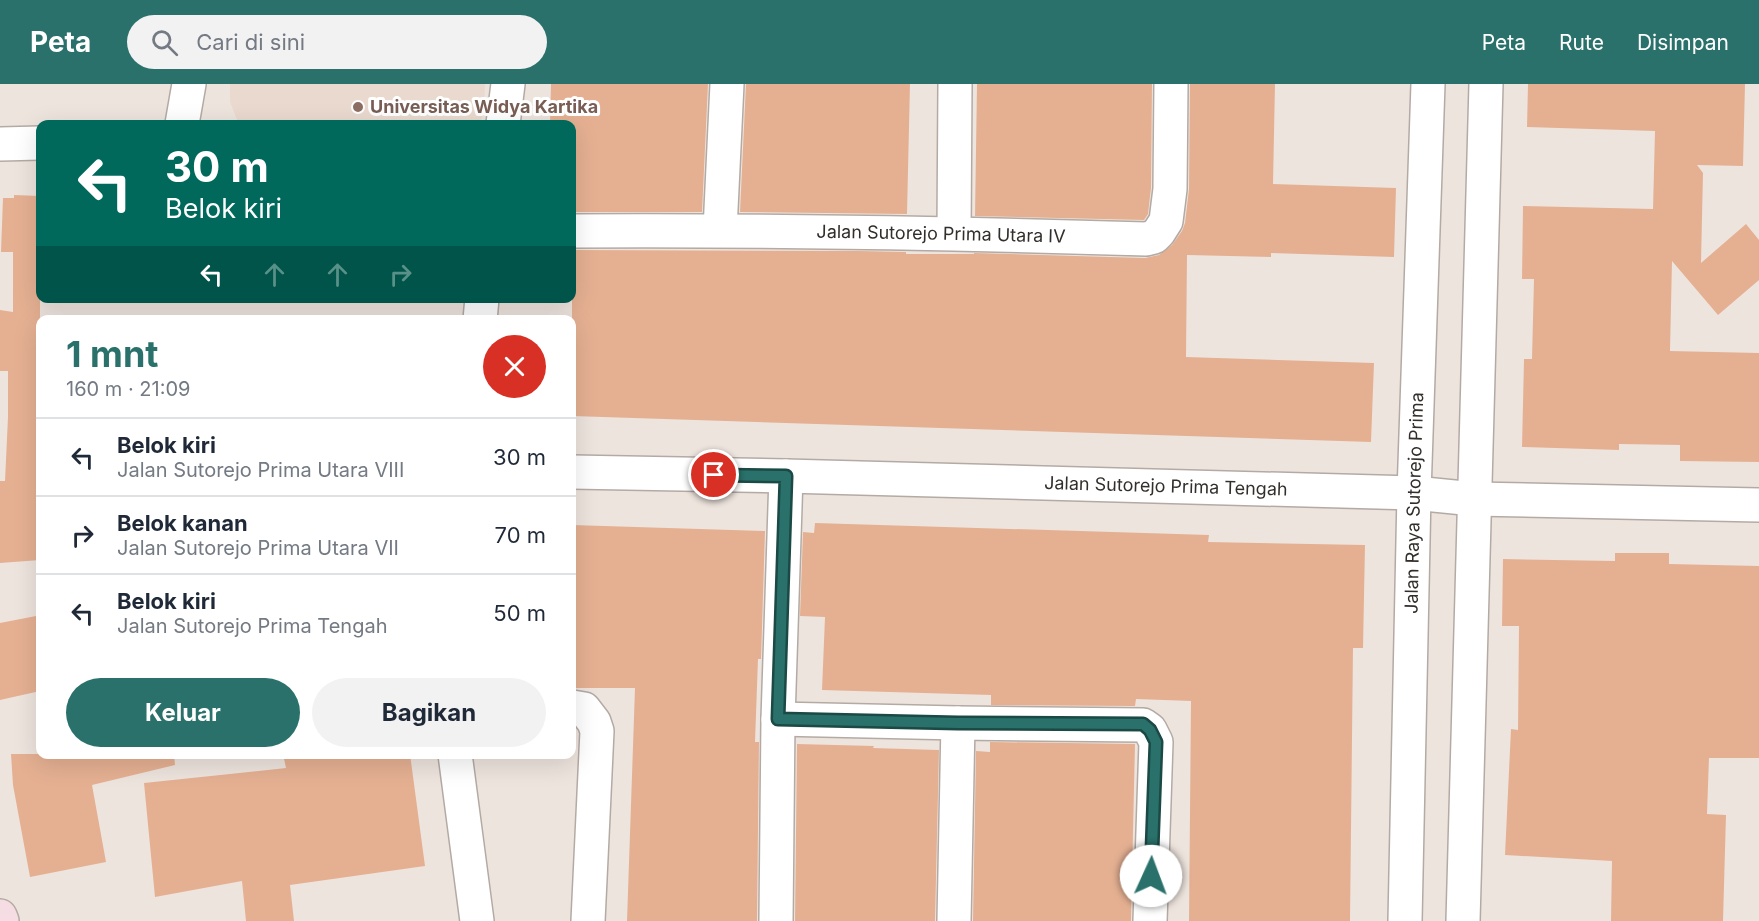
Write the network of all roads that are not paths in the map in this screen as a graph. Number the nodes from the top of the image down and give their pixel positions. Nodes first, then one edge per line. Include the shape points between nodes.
1 (189, 84) edge
2 (508, 84) edge
3 (727, 84) edge
4 (955, 84) edge
5 (1171, 84) edge
6 (1428, 84) edge
7 (1486, 84) edge
8 (183, 120) edge
9 (504, 120) edge
10 (36, 143) edge
11 (0, 144) edge
12 (720, 230) junction
13 (576, 231) edge
14 (954, 233) junction
15 (576, 472) edge
16 (786, 476) junction
17 (1414, 493) junction
18 (1474, 499) junction
19 (1759, 505) edge
20 (576, 708) edge
21 (778, 719) junction
22 (958, 723) junction
23 (456, 759) edge
24 (0, 916) edge
25 (2, 921) edge
26 (477, 921) edge
27 (588, 921) edge
28 (776, 921) edge
29 (954, 921) edge
30 (1150, 921) edge
31 (1405, 921) edge
32 (1463, 921) edge

1 - 8 street
2 - 9 street
3 - 12 street
4 - 14 street
5 - 14 street, Jalan Sutorejo Prima Utara IV via 1169,200 1166,221 1154,237
6 - 17 street, Jalan Raya Sutorejo Prima
7 - 18 street
10 - 11 street
12 - 13 street, Jalan Sutorejo Prima Utara IV
12 - 14 street, Jalan Sutorejo Prima Utara IV
15 - 16 street, Jalan Sutorejo Prima Tengah
16 - 17 street, Jalan Sutorejo Prima Tengah
16 - 21 street
17 - 18 street, Jalan Sutorejo Prima Tengah
17 - 31 street, Jalan Raya Sutorejo Prima
18 - 19 street, Jalan Sutorejo Prima Tengah
18 - 32 street
20 - 27 street via 584,709 597,730
21 - 22 street
21 - 28 street
22 - 29 street
22 - 30 street via 1138,723 1150,730 1156,742
23 - 26 street
24 - 25 main road

